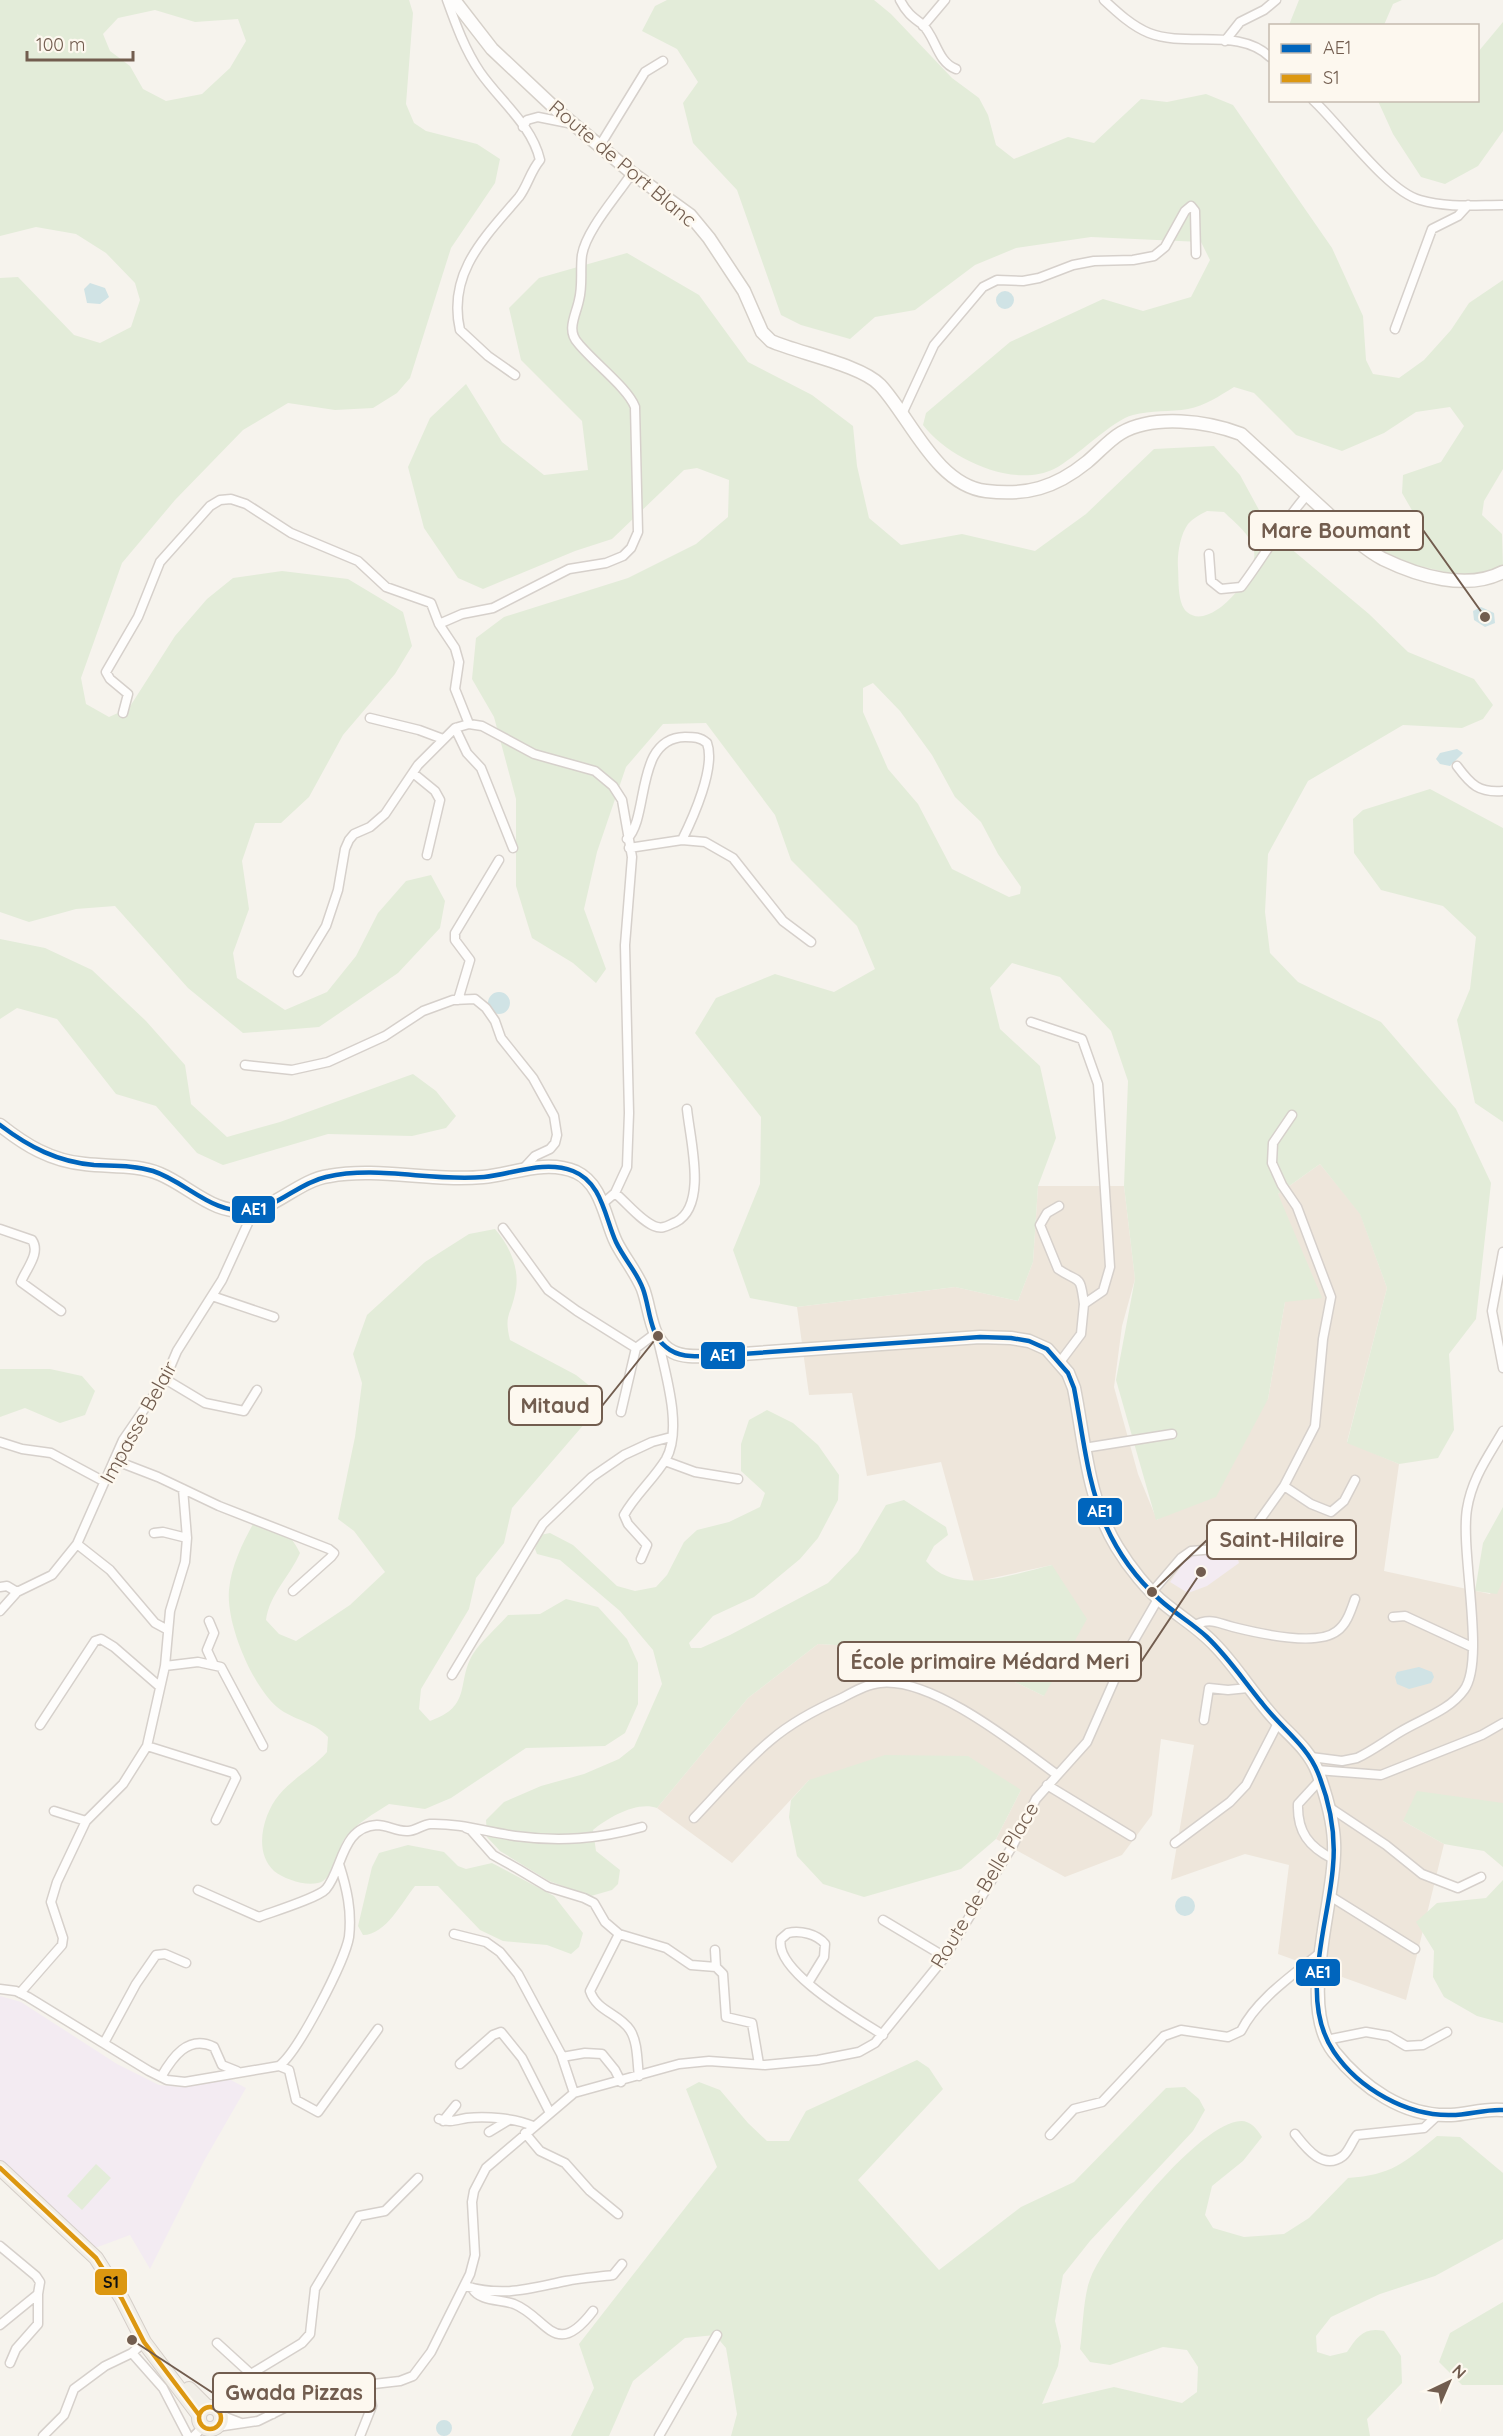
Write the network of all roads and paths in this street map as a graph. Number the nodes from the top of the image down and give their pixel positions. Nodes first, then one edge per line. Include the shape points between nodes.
1 (447, 0) edge
2 (454, 0) edge
3 (900, 0) edge
4 (945, 0) edge
5 (1104, 0) edge
6 (1276, 0) edge
7 (923, 26) junction
8 (1225, 41) junction
9 (1269, 56) edge
10 (663, 61) dead end
11 (956, 69) dead end
12 (1315, 102) edge
13 (573, 124) junction
14 (523, 127) junction
15 (599, 147) junction
16 (632, 173) junction
17 (1468, 205) junction
18 (1503, 205) edge
19 (1197, 254) dead end
20 (1395, 329) dead end
21 (515, 375) dead end
22 (902, 414) junction
23 (1307, 495) junction
24 (1209, 554) dead end
25 (1503, 572) edge
26 (439, 624) junction
27 (123, 713) dead end
28 (370, 718) dead end
29 (469, 724) junction
30 (455, 728) junction
31 (443, 739) junction
32 (1457, 766) dead end
33 (413, 773) junction
34 (1503, 791) edge
35 (682, 840) junction
36 (628, 844) junction
37 (513, 848) dead end
38 (427, 855) dead end
39 (499, 860) dead end
40 (811, 942) dead end
41 (298, 972) dead end
42 (458, 1000) junction
43 (1031, 1022) dead end
44 (245, 1065) dead end
45 (687, 1109) dead end
46 (1292, 1115) dead end
47 (0, 1125) edge
48 (523, 1169) junction
49 (615, 1193) junction
50 (602, 1204) junction
51 (1059, 1206) dead end
52 (254, 1210) junction
53 (503, 1228) dead end
54 (0, 1229) edge
55 (1503, 1252) edge
56 (212, 1296) junction
57 (1084, 1304) junction
58 (62, 1311) dead end
59 (274, 1317) dead end
60 (657, 1335) junction
61 (636, 1348) junction
62 (1060, 1362) junction
63 (1503, 1368) edge
64 (165, 1379) junction
65 (257, 1390) dead end
66 (621, 1412) dead end
67 (1503, 1431) edge
68 (1172, 1434) dead end
69 (671, 1437) junction
70 (0, 1442) edge
71 (1084, 1448) junction
72 (114, 1460) junction
73 (665, 1461) junction
74 (738, 1479) dead end
75 (1355, 1480) dead end
76 (103, 1481) junction
77 (1284, 1486) junction
78 (183, 1489) junction
79 (154, 1533) dead end
80 (187, 1538) junction
81 (77, 1544) junction
82 (641, 1559) dead end
83 (0, 1587) edge
84 (293, 1591) dead end
85 (16, 1592) junction
86 (1155, 1595) junction
87 (1355, 1599) dead end
88 (0, 1611) edge
89 (1393, 1617) dead end
90 (209, 1621) dead end
91 (1193, 1626) junction
92 (168, 1630) junction
93 (1472, 1647) junction
94 (213, 1663) junction
95 (165, 1666) junction
96 (452, 1675) dead end
97 (159, 1686) junction
98 (1248, 1688) junction
99 (1204, 1720) dead end
100 (1278, 1723) junction
101 (1503, 1723) edge
102 (40, 1725) dead end
103 (147, 1746) junction
104 (263, 1746) dead end
105 (1311, 1757) junction
106 (1056, 1774) junction
107 (1319, 1775) junction
108 (1047, 1785) junction
109 (1329, 1807) junction
110 (54, 1811) dead end
111 (694, 1818) dead end
112 (216, 1820) dead end
113 (86, 1821) junction
114 (461, 1826) junction
115 (642, 1827) dead end
116 (1131, 1836) dead end
117 (1175, 1843) dead end
118 (1333, 1859) junction
119 (339, 1864) junction
120 (1480, 1876) dead end
121 (198, 1890) dead end
122 (1330, 1896) junction
123 (883, 1920) dead end
124 (454, 1934) dead end
125 (619, 1934) junction
126 (1415, 1949) dead end
127 (715, 1950) dead end
128 (1321, 1952) junction
129 (945, 1958) junction
130 (186, 1964) dead end
131 (716, 1967) junction
132 (808, 1983) junction
133 (0, 1989) edge
134 (20, 1993) junction
135 (378, 2029) dead end
136 (1447, 2032) dead end
137 (883, 2036) junction
138 (1326, 2040) junction
139 (104, 2043) junction
140 (562, 2057) junction
141 (460, 2064) dead end
142 (759, 2064) junction
143 (279, 2066) junction
144 (240, 2072) junction
145 (639, 2076) junction
146 (161, 2077) junction
147 (621, 2082) junction
148 (574, 2093) junction
149 (456, 2105) dead end
150 (1503, 2110) edge
151 (549, 2113) junction
152 (1439, 2114) junction
153 (509, 2120) junction
154 (533, 2126) junction
155 (489, 2132) dead end
156 (525, 2133) junction
157 (1050, 2134) dead end
158 (1295, 2134) dead end
159 (0, 2168) edge
160 (418, 2178) dead end
161 (618, 2214) dead end
162 (0, 2246) edge
163 (622, 2264) dead end
164 (468, 2287) junction
165 (38, 2294) junction
166 (593, 2311) dead end
167 (0, 2325) edge
168 (717, 2335) dead end
169 (143, 2339) junction
170 (217, 2343) dead end
171 (132, 2353) junction
172 (10, 2363) dead end
173 (251, 2374) junction
174 (367, 2384) junction
175 (169, 2386) junction
176 (273, 2414) junction
177 (206, 2425) edge
178 (43, 2436) edge
179 (188, 2436) edge
180 (360, 2436) edge
181 (659, 2436) edge

1 - 14 street via 480,72
2 - 13 street, Route de Port Blanc via 492,49
3 - 7 street via 911,17
4 - 7 street
5 - 8 street via 1126,20 1150,33 1175,39
6 - 8 street via 1240,22
7 - 11 street via 945,63
8 - 9 street via 1253,46
10 - 15 street via 645,72
12 - 17 street via 1394,186 1418,200
13 - 14 street via 538,117 526,120
13 - 15 street, Route de Port Blanc
14 - 21 street via 540,160 519,197 470,256 458,284 460,330
15 - 16 street, Route de Port Blanc
16 - 22 street, Route de Port Blanc via 690,215 744,291 762,332 771,341 877,382
16 - 26 street via 587,239 572,333 605,374 631,396 635,407 638,532 631,548 615,560 568,569 493,608 462,614
17 - 18 street
17 - 20 street via 1458,216 1432,229
19 - 22 street via 1195,211 1189,207 1166,247 1154,256 1094,261 1023,281 990,283 934,345
22 - 23 street, Route de Port Blanc via 927,451 951,476 982,491 1023,494 1051,485 1085,464 1121,433 1140,425 1164,422 1220,426 1241,434
23 - 24 street via 1241,587 1221,589 1211,581
23 - 25 street, Route de Port Blanc via 1382,559 1458,581 1481,580
26 - 27 street via 431,603 386,587 358,561 291,533 246,504 220,500 210,506 160,562 138,617 106,672 128,694
26 - 29 street via 455,648 459,662 455,689
28 - 31 street
29 - 30 street
29 - 36 street via 482,726 534,754 595,771 622,800
30 - 31 street
30 - 37 street via 467,753 481,768
31 - 33 street
32 - 34 street via 1471,785 1481,791
33 - 38 street via 440,800
33 - 41 street via 385,814 349,840 326,926
35 - 36 street
35 - 36 street via 710,758 707,743 699,738 674,739 655,755
35 - 40 street via 705,842 733,858 783,921
36 - 49 street via 632,857 625,945 629,1124 627,1167
39 - 42 street via 455,933 454,940 470,960
42 - 44 street via 423,1011 385,1036 328,1062 292,1070
42 - 48 street via 475,999 486,1008 501,1038 533,1078 554,1116 555,1143
43 - 57 street via 1082,1039 1098,1084 1110,1268 1103,1291
45 - 49 street via 695,1188 685,1217 665,1227 655,1227
46 - 77 street, Route de Belle Place via 1273,1143 1272,1163 1297,1207 1331,1297 1315,1426
47 - 52 street via 34,1150 56,1158 141,1168 221,1208
48 - 50 street via 548,1167 577,1173 596,1191
48 - 52 street via 458,1179 352,1173 327,1176 300,1185
49 - 50 street
50 - 60 street via 616,1241 642,1287
51 - 57 street via 1047,1213 1040,1225 1058,1269 1080,1282
52 - 56 street, Impasse Belair
53 - 61 street via 548,1290
54 - 58 street via 32,1240 36,1251 21,1282
55 - 63 street via 1492,1311
56 - 59 street
56 - 64 street, Impasse Belair via 177,1351
57 - 62 street via 1081,1334
60 - 61 street
60 - 62 street via 673,1352 714,1356 1011,1338 1047,1349
60 - 69 street via 672,1404
61 - 66 street
62 - 71 street via 1074,1388
64 - 65 street via 205,1402 244,1411
64 - 72 street, Impasse Belair via 123,1440
67 - 93 street via 1474,1478 1467,1510 1465,1560
68 - 71 street
69 - 73 street
69 - 96 street via 624,1455 592,1477 543,1524
70 - 76 street via 51,1453
71 - 86 street via 1089,1480 1104,1522 1118,1549
72 - 76 street, Impasse Belair
72 - 78 street
73 - 74 street via 695,1472
73 - 82 street via 624,1515 646,1543
75 - 77 street via 1344,1501 1331,1512
76 - 81 street, Impasse Belair
77 - 86 street, Route de Belle Place via 1242,1542 1227,1548 1191,1551 1181,1558
78 - 80 street
78 - 84 street via 334,1553
79 - 80 street
80 - 92 street
81 - 85 street, Impasse Belair via 52,1575
81 - 92 street via 110,1570 156,1623
83 - 85 street via 7,1586
85 - 88 street, Impasse Belair
86 - 91 street
86 - 106 street, Route de Belle Place via 1088,1742
87 - 91 street via 1337,1632 1320,1638 1268,1634 1212,1620
89 - 93 street via 1405,1616
90 - 94 street via 214,1633 207,1650
91 - 98 street via 1215,1644
92 - 95 street
93 - 105 street via 1466,1689 1443,1709 1357,1758 1342,1761
94 - 95 street
94 - 104 street via 226,1674
95 - 97 street
97 - 102 street via 101,1639 95,1641
97 - 103 street
98 - 99 street via 1209,1688
98 - 100 street
100 - 105 street
100 - 117 street via 1246,1785 1230,1802
101 - 107 street via 1381,1775
103 - 112 street via 233,1773 234,1786
103 - 113 street via 123,1784
105 - 107 street
106 - 108 street, Route de Belle Place
106 - 111 street via 967,1711 938,1696 880,1683 850,1694 770,1741
107 - 109 street
107 - 118 street via 1298,1804 1298,1825 1312,1845
108 - 116 street
108 - 129 street, Route de Belle Place
109 - 118 street
109 - 120 street via 1422,1874 1458,1888
110 - 113 street
113 - 134 street via 51,1902 62,1945
114 - 115 street via 564,1840 608,1837
114 - 119 street via 427,1824 408,1832 376,1825 356,1834 343,1849
114 - 125 street via 471,1830 494,1855 548,1887 594,1904 605,1922
118 - 122 street
119 - 121 street via 325,1890 309,1900 259,1917
119 - 143 street via 348,1892 348,1940 312,2017
122 - 126 street
122 - 128 street
123 - 129 street
124 - 140 street via 486,1942 500,1952 518,1974
125 - 131 street via 666,1948 691,1965
125 - 145 street via 590,1991 597,2005 623,2021 632,2032
127 - 131 street
128 - 138 street via 1318,2007
128 - 157 street via 1248,2017 1241,2031 1228,2037 1180,2030 1164,2036 1102,2102 1074,2109
129 - 137 street, Route de Belle Place
130 - 139 street via 165,1954 156,1955
131 - 142 street via 723,1974 726,2017 752,2023
132 - 132 street via 781,1948 781,1939 788,1933 817,1937 825,1944 824,1957
132 - 137 street
133 - 134 street
134 - 139 street
135 - 143 street via 318,2112 296,2100 289,2070
136 - 138 street via 1423,2045 1406,2046 1389,2036 1366,2032
137 - 142 street, Route de Belle Place via 867,2048 844,2056
138 - 152 street via 1352,2072 1376,2092 1422,2113
139 - 146 street
140 - 147 street via 602,2054
140 - 148 street
141 - 151 street via 501,2032 522,2058
142 - 145 street, Route de Belle Place via 692,2062
143 - 144 street
144 - 146 street via 185,2082
144 - 146 street via 222,2065 214,2047 202,2044 178,2051
145 - 147 street, Route de Belle Place
147 - 148 street, Route de Belle Place
148 - 151 street, Route de Belle Place
149 - 153 street via 441,2120
150 - 152 street
151 - 154 street, Route de Belle Place
152 - 158 street via 1424,2128 1357,2135 1345,2154 1334,2159 1312,2155
153 - 154 street
153 - 155 street
154 - 156 street, Route de Belle Place
156 - 161 street via 540,2151 564,2163
156 - 164 street, Route de Belle Place via 486,2168 474,2191 475,2255
159 - 169 main road via 90,2251
160 - 173 street via 385,2211 359,2216 315,2289 310,2334
162 - 165 street via 36,2276 40,2282
163 - 164 street via 613,2275 514,2293
164 - 166 street via 484,2298 521,2308 545,2329 558,2334 576,2328
164 - 174 street, Route de Belle Place via 413,2376
165 - 167 street
165 - 172 street via 38,2324 16,2349
168 - 181 street
169 - 171 street
169 - 175 main road
169 - 177 main road
170 - 173 street
171 - 175 street
171 - 178 street via 105,2366 74,2389 64,2415
173 - 176 street
174 - 176 street, Route de Belle Place via 321,2390
174 - 180 street via 372,2406
175 - 177 main road
175 - 179 street
176 - 177 street, Route de Belle Place via 245,2424
177 - 179 street via 190,2427

